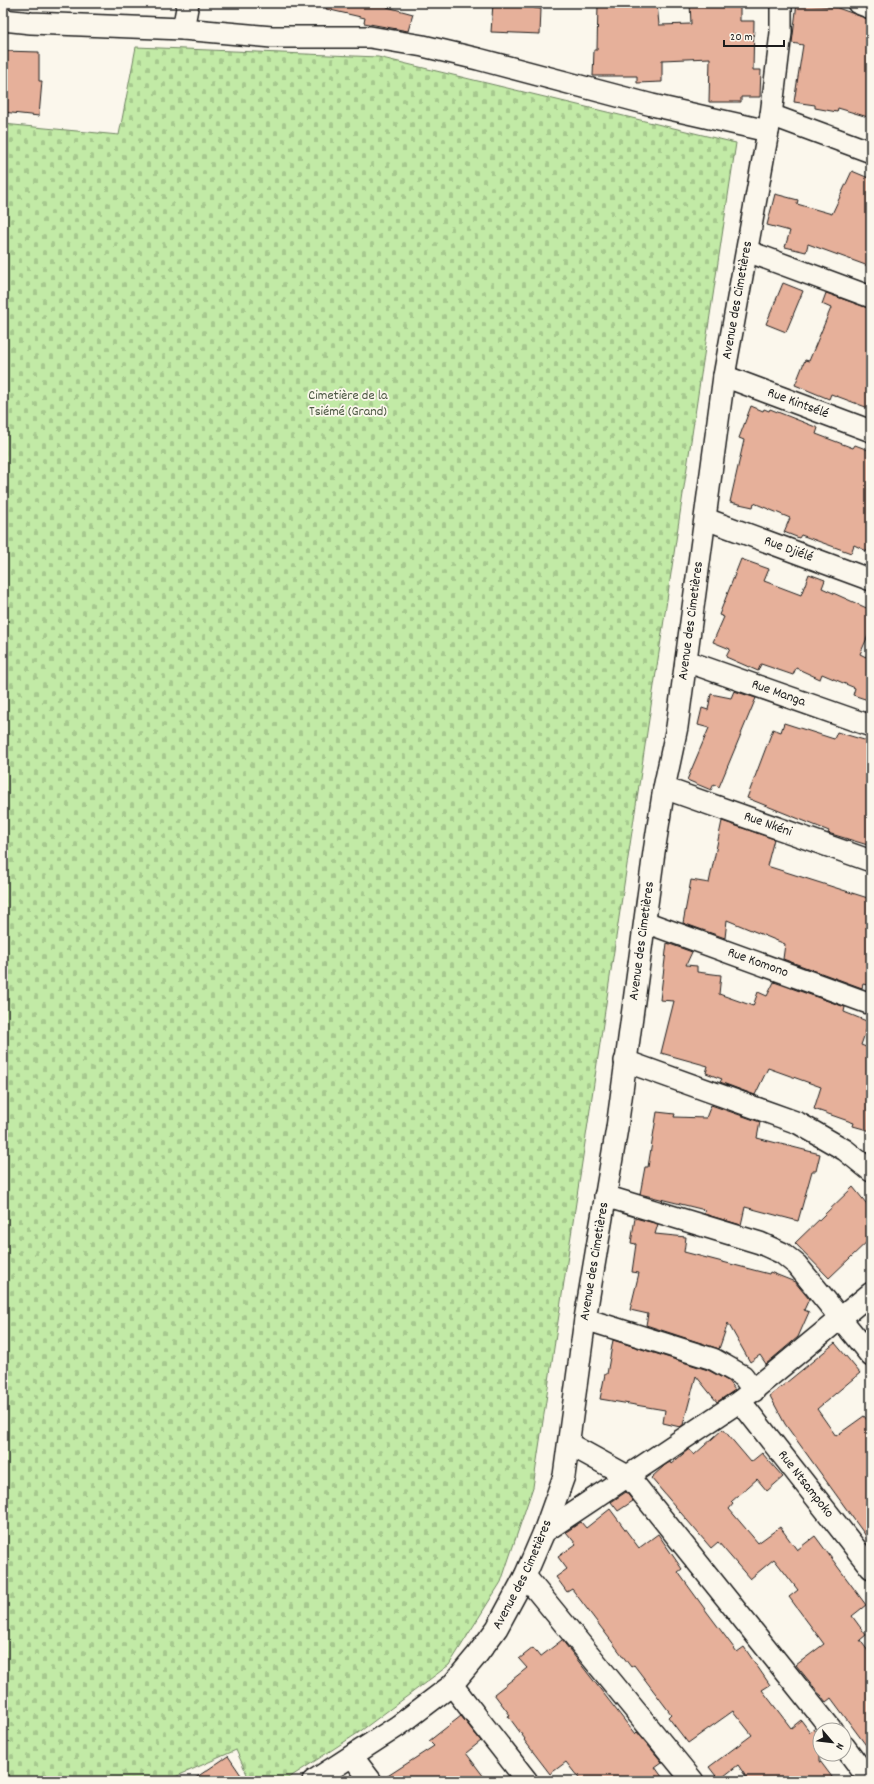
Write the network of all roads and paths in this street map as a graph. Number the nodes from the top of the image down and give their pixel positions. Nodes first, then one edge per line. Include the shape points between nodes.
1 (188, 3) edge
2 (781, 3) edge
3 (858, 3) edge
4 (871, 8) edge
5 (3, 20) edge
6 (184, 29) junction
7 (770, 123) junction
8 (871, 152) edge
9 (747, 251) junction
10 (871, 296) edge
11 (724, 376) junction
12 (871, 431) edge
13 (706, 519) junction
14 (871, 580) edge
15 (686, 661) junction
16 (871, 726) edge
17 (664, 788) junction
18 (871, 861) edge
19 (645, 922) junction
20 (871, 1004) edge
21 (625, 1061) junction
22 (871, 1171) edge
23 (605, 1196) junction
24 (871, 1293) edge
25 (841, 1317) junction
26 (585, 1319) junction
27 (871, 1356) edge
28 (747, 1396) junction
29 (570, 1444) junction
30 (629, 1477) junction
31 (544, 1532) junction
32 (871, 1568) edge
33 (525, 1576) junction
34 (452, 1685) junction
35 (826, 1722) edge
36 (352, 1756) junction
37 (852, 1757) edge
38 (313, 1781) edge
39 (371, 1781) edge
40 (527, 1781) edge
41 (693, 1781) edge
42 (870, 1781) edge

1 - 6 street
2 - 7 street, Avenue des Cimetières via 781,33
3 - 4 street
5 - 6 street
6 - 7 street via 272,37 370,37 478,58 652,105
7 - 8 street
7 - 9 street, Avenue des Cimetières
9 - 10 street
9 - 11 street, Avenue des Cimetières
11 - 12 street, Rue Kintsélé
11 - 13 street, Avenue des Cimetières
13 - 14 street, Rue Djiélé
13 - 15 street, Avenue des Cimetières
15 - 16 street, Rue Manga
15 - 17 street, Avenue des Cimetières via 677,727
17 - 18 street, Rue Nkéni
17 - 19 street, Avenue des Cimetières
19 - 20 street, Rue Komono
19 - 21 street, Avenue des Cimetières
21 - 22 street via 798,1122 845,1150
21 - 23 street, Avenue des Cimetières
23 - 25 street via 760,1243 782,1253 797,1265
23 - 26 street, Avenue des Cimetières
24 - 25 street
25 - 27 street
25 - 28 street
26 - 28 street, Rue Ntsampoko via 713,1359 743,1376
26 - 29 street, Avenue des Cimetières
28 - 30 street
28 - 32 street, Rue Ntsampoko
29 - 30 street
29 - 31 street, Avenue des Cimetières via 564,1476
30 - 31 street
30 - 35 street
31 - 33 street, Avenue des Cimetières
33 - 34 street, Avenue des Cimetières via 497,1628
33 - 41 street
34 - 36 street, Avenue des Cimetières via 398,1726
34 - 40 street
36 - 38 street, Avenue des Cimetières
36 - 39 street
37 - 42 street

